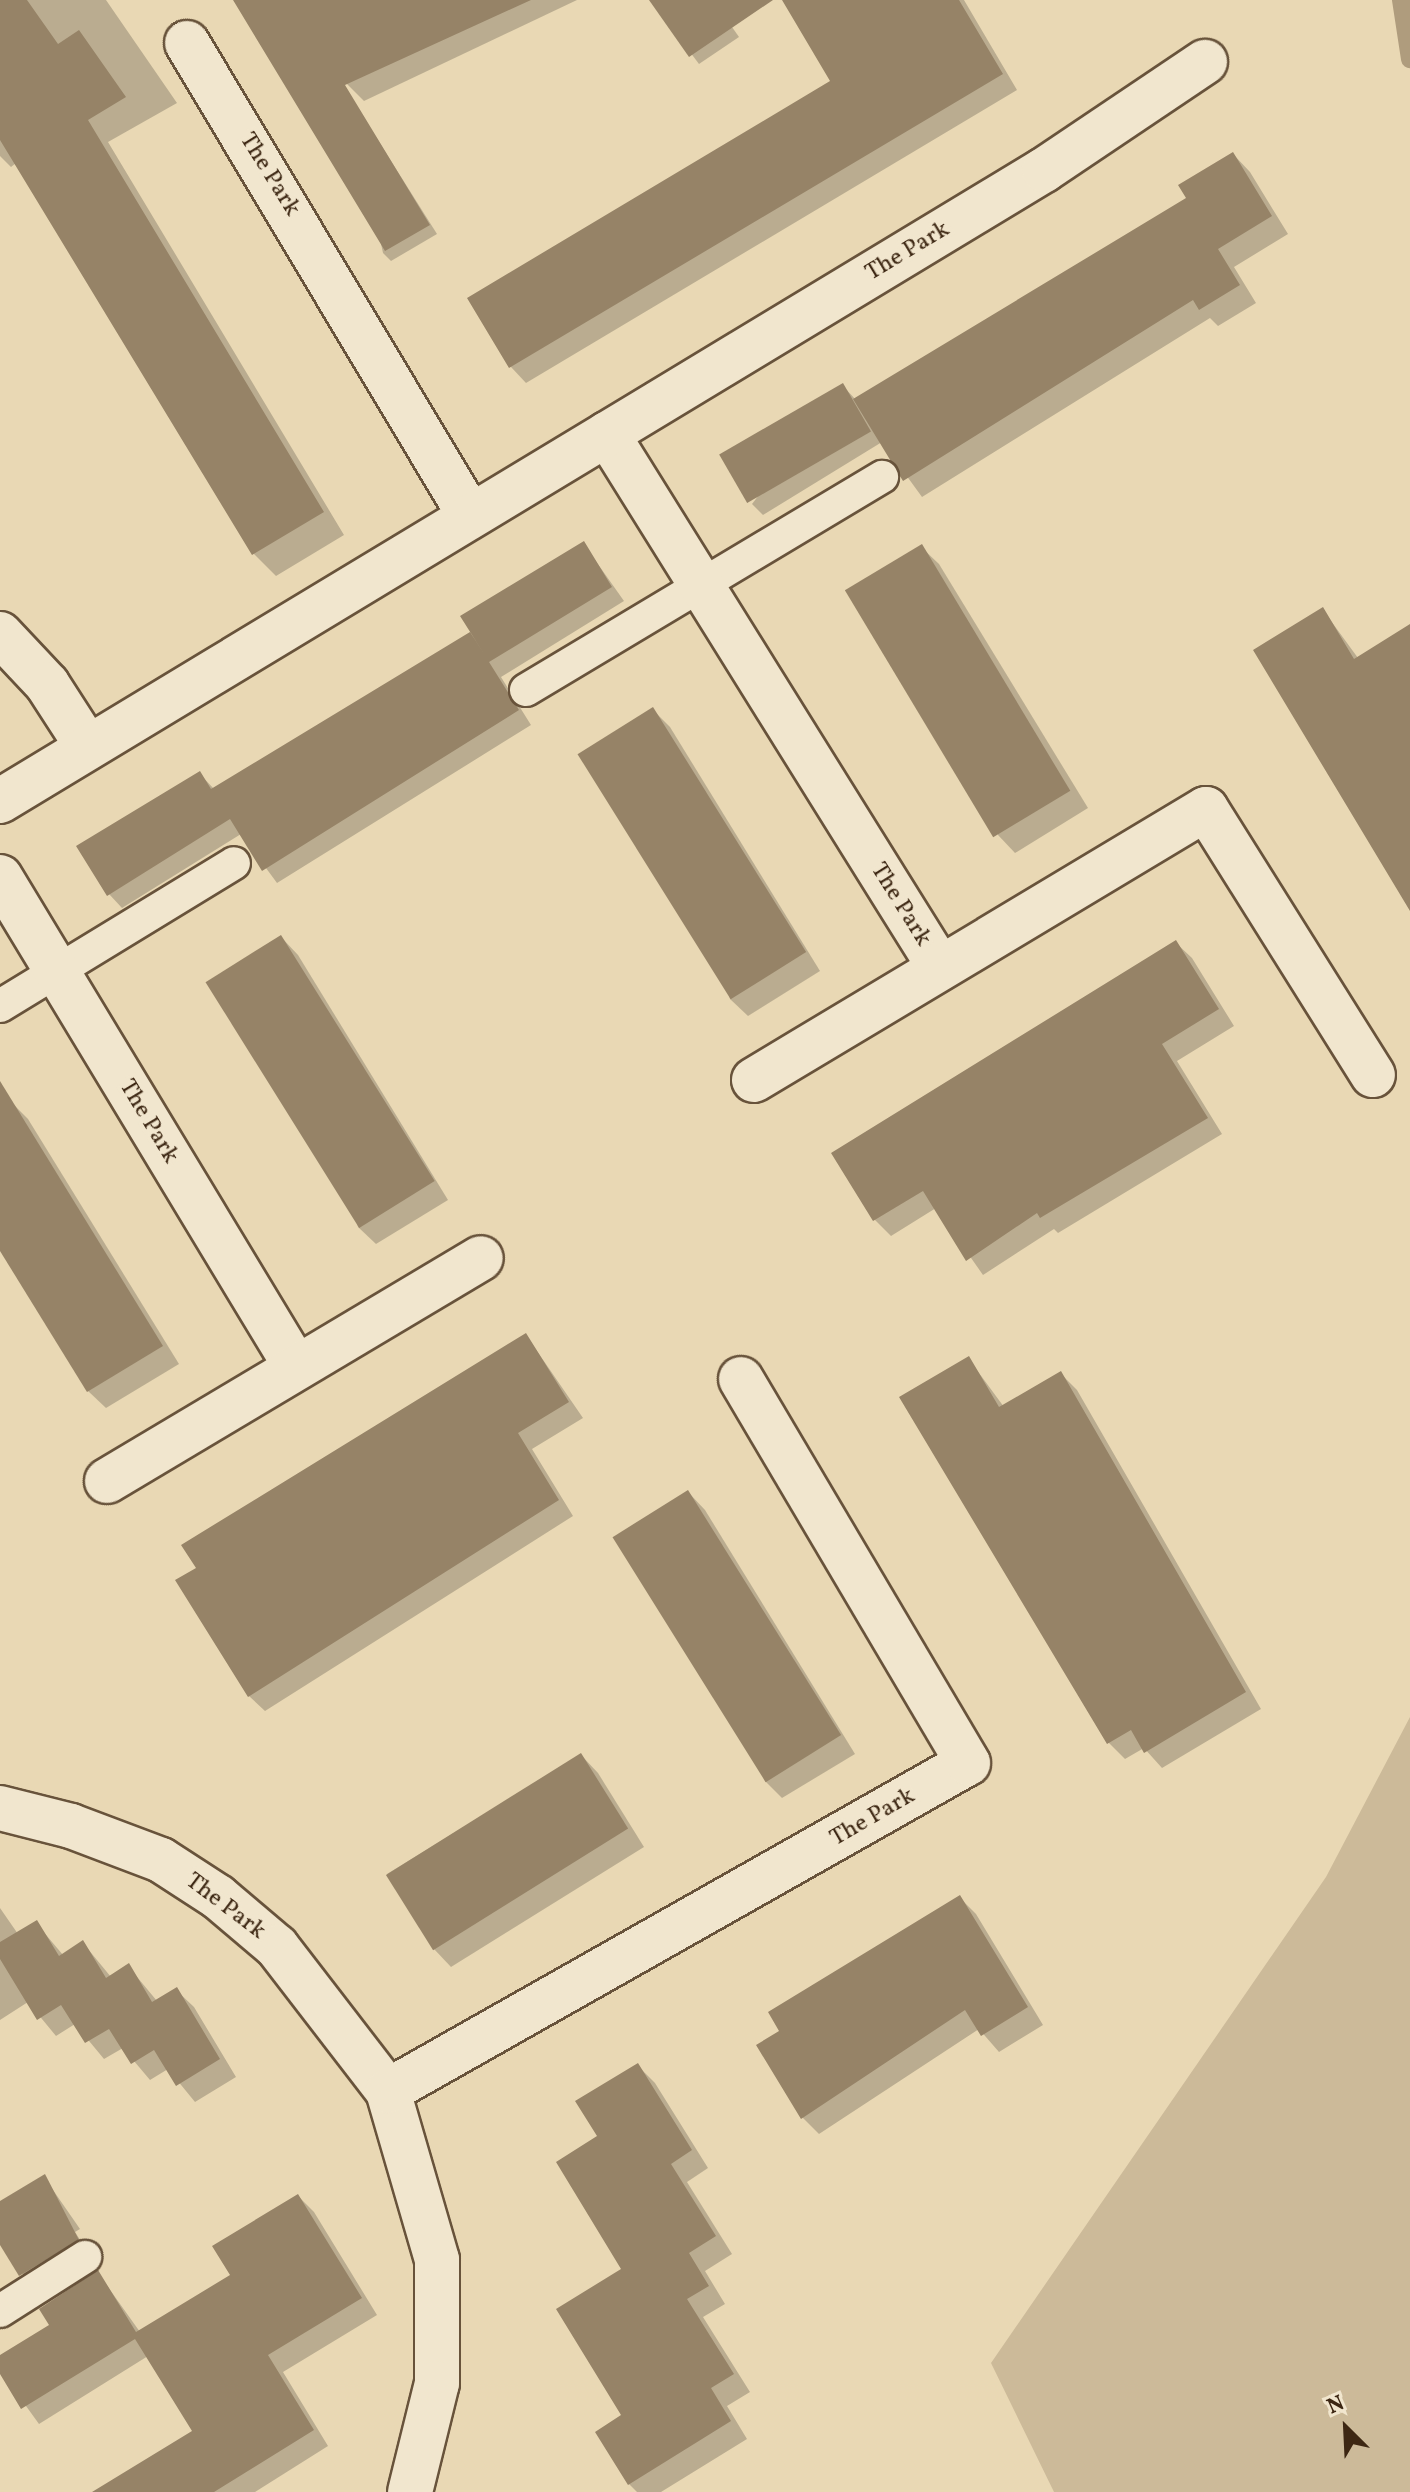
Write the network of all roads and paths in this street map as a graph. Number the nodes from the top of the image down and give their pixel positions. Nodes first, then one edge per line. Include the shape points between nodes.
1 (187, 43) dead end
2 (1205, 62) dead end
3 (607, 434) junction
4 (882, 477) dead end
5 (469, 514) junction
6 (701, 585) junction
7 (0, 634) edge
8 (526, 690) dead end
9 (87, 746) junction
10 (0, 801) edge
11 (234, 863) dead end
12 (0, 877) edge
13 (940, 968) junction
14 (57, 971) junction
15 (0, 1006) edge
16 (1373, 1075) dead end
17 (754, 1080) dead end
18 (481, 1258) dead end
19 (296, 1367) junction
20 (741, 1379) dead end
21 (107, 1481) dead end
22 (0, 1808) edge
23 (388, 2091) junction
24 (85, 2257) dead end
25 (0, 2311) edge
26 (410, 2492) edge

1 - 5 street, The Park
2 - 3 street, The Park via 1044,170
3 - 5 street, The Park
3 - 6 street, The Park
4 - 6 lane
5 - 9 street, The Park
6 - 8 lane
6 - 13 street, The Park
7 - 9 street via 47,684
9 - 10 street, The Park
11 - 14 lane
12 - 14 street, The Park
13 - 16 street, The Park via 1206,809
13 - 17 street, The Park
14 - 15 lane
14 - 19 street, The Park
18 - 19 street
19 - 21 street
20 - 23 street, The Park via 968,1763
22 - 23 street, The Park via 71,1826 161,1860 218,1897 277,1947
23 - 26 street, The Park via 437,2260 437,2383
24 - 25 lane

